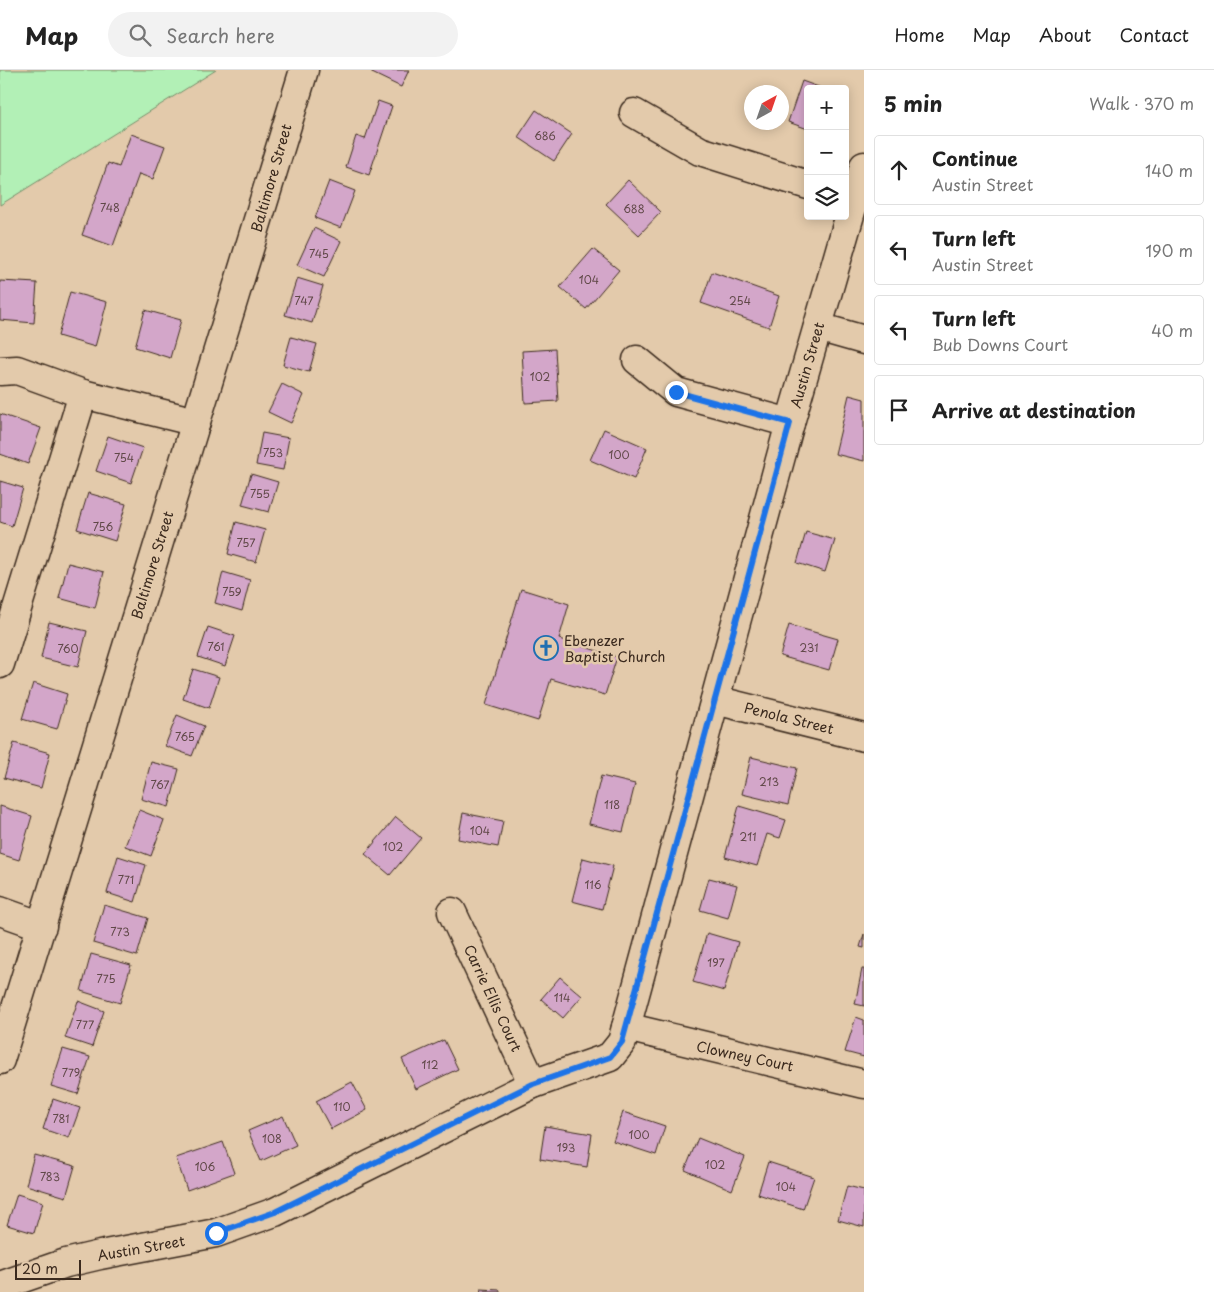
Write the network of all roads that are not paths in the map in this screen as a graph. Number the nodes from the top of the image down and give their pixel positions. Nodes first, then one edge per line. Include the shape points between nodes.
1 (304, 70) edge
2 (634, 113) dead end
3 (864, 166) edge
4 (804, 183) edge
5 (850, 197) edge
6 (818, 327) junction
7 (864, 340) edge
8 (637, 360) dead end
9 (0, 371) edge
10 (83, 394) junction
11 (196, 422) junction
12 (790, 423) junction
13 (0, 664) edge
14 (714, 700) junction
15 (864, 737) edge
16 (0, 910) edge
17 (452, 912) dead end
18 (42, 926) junction
19 (626, 1027) junction
20 (0, 1060) edge
21 (533, 1084) junction
22 (864, 1084) edge
23 (0, 1286) edge

1 - 11 street, Baltimore Street
2 - 4 street via 700,151
3 - 5 street, Austin Street
5 - 6 street, Austin Street
6 - 7 street
6 - 12 street, Austin Street
8 - 12 street via 676,392
9 - 10 street via 17,370
10 - 11 street
10 - 13 street
11 - 18 street, Baltimore Street
12 - 14 street, Austin Street
14 - 15 street, Penola Street
14 - 19 street, Austin Street
16 - 18 street
17 - 21 street, Carrie Ellis Court
18 - 20 street, Baltimore Street
19 - 21 street, Austin Street via 622,1042 610,1057
19 - 22 street, Clowney Court
21 - 23 street, Austin Street via 246,1224 186,1241 66,1263

